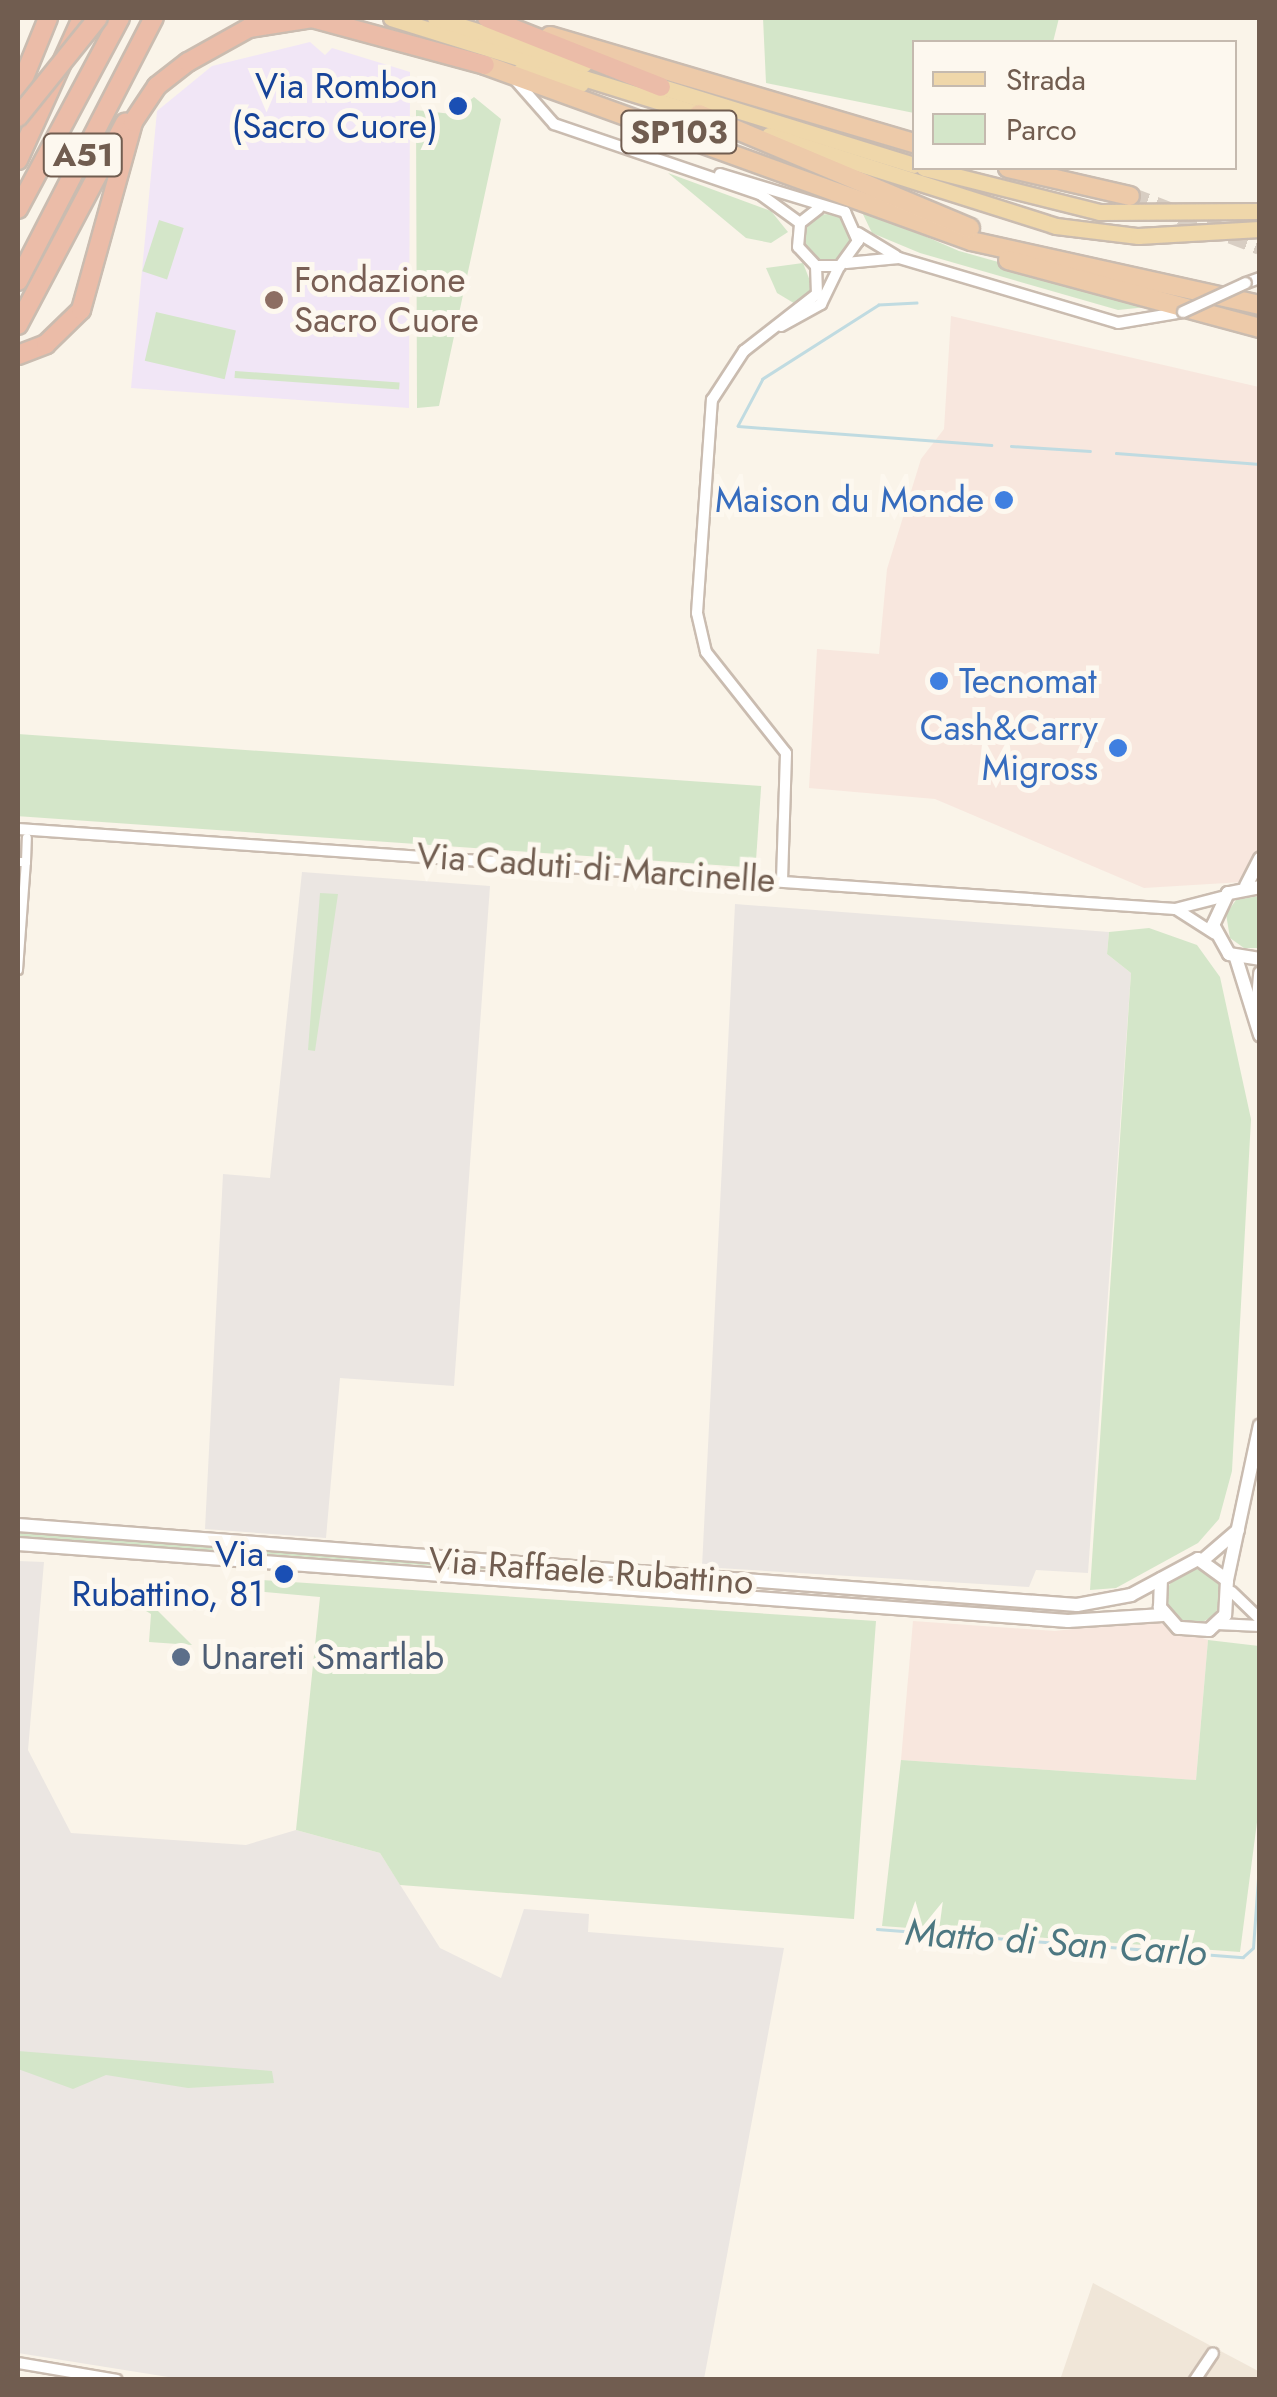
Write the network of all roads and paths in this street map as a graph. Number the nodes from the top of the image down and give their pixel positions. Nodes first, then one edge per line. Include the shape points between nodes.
1 (48, 18) edge
2 (82, 18) edge
3 (98, 18) edge
4 (120, 18) edge
5 (391, 18) edge
6 (435, 18) edge
7 (492, 19) edge
8 (154, 21) edge
9 (231, 37) junction
10 (485, 65) junction
11 (517, 82) dead end
12 (18, 92) edge
13 (662, 95) junction
14 (699, 114) junction
15 (18, 117) edge
16 (912, 141) edge
17 (18, 160) edge
18 (912, 164) edge
19 (700, 170) junction
20 (931, 170) edge
21 (1017, 170) edge
22 (1130, 196) tunnel mouth
23 (819, 208) junction
24 (18, 210) edge
25 (1260, 210) edge
26 (892, 212) junction
27 (800, 223) junction
28 (1260, 229) edge
29 (858, 233) junction
30 (899, 258) junction
31 (842, 265) junction
32 (1093, 265) junction
33 (816, 266) junction
34 (1260, 278) edge
35 (18, 281) edge
36 (1260, 305) edge
37 (18, 325) edge
38 (780, 326) junction
39 (1260, 328) edge
40 (18, 355) edge
41 (18, 829) edge
42 (27, 838) dead end
43 (1260, 858) edge
44 (22, 862) edge
45 (782, 881) junction
46 (1253, 887) edge
47 (1226, 896) junction
48 (1174, 909) junction
49 (1215, 934) junction
50 (1236, 958) junction
51 (1260, 959) edge
52 (18, 970) edge
53 (1260, 973) edge
54 (1256, 1018) junction
55 (1260, 1034) edge
56 (1260, 1425) edge
57 (1242, 1524) junction
58 (18, 1525) edge
59 (18, 1544) edge
60 (1203, 1560) junction
61 (1161, 1580) junction
62 (1230, 1586) junction
63 (1163, 1616) junction
64 (1260, 1622) edge
65 (1217, 1624) junction
66 (1212, 2353) dead end
67 (18, 2363) edge
68 (118, 2380) edge
69 (1195, 2380) edge

1 - 12 highway
2 - 17 highway
3 - 15 highway, bridge
4 - 24 highway, A51
5 - 13 main road
6 - 13 main road
7 - 13 highway
7 - 16 highway, SP103
8 - 35 highway, A51
9 - 10 highway via 281,20 333,20
9 - 37 highway via 153,80
9 - 40 highway via 170,74 142,104 88,297 58,335
10 - 13 main road
10 - 26 highway, SP103
11 - 19 street via 558,125
13 - 14 main road
13 - 18 main road
14 - 28 main road via 987,206 1098,233
14 - 32 highway, SP103 via 953,222
19 - 23 street via 762,182
19 - 27 street via 777,202
20 - 25 main road via 1134,216
21 - 22 highway
23 - 27 street
23 - 29 street via 844,212
26 - 32 highway, SP103 via 1000,248
26 - 39 highway, SP103 via 1042,271
27 - 33 street via 798,247
29 - 30 street
29 - 31 street
30 - 31 street
30 - 34 street, bridge via 1105,320 1140,324
31 - 33 street
31 - 38 street via 822,304
32 - 36 highway, SP103
33 - 38 street via 817,294
38 - 45 street via 734,362 712,400 697,613 706,652 786,753
41 - 45 street, Via Caduti di Marcinelle
42 - 44 street
43 - 46 street
44 - 52 street
45 - 48 street, Via Caduti di Marcinelle
46 - 47 street
47 - 48 street, Via Caduti di Marcinelle
47 - 49 street
48 - 49 street, Via Caduti di Marcinelle
49 - 50 street
50 - 51 street
50 - 54 street
53 - 54 street
54 - 55 street
56 - 57 street
57 - 60 street, Via Raffaele Rubattino
57 - 62 street
58 - 61 street, Via Raffaele Rubattino via 1040,1604 1114,1600
59 - 63 street, Via Raffaele Rubattino via 1068,1620
60 - 61 street, Via Raffaele Rubattino via 1180,1562
60 - 62 street
61 - 63 street
62 - 64 street
62 - 65 street
63 - 65 street, Via Raffaele Rubattino via 1185,1631
64 - 65 street
66 - 69 street
67 - 68 street

